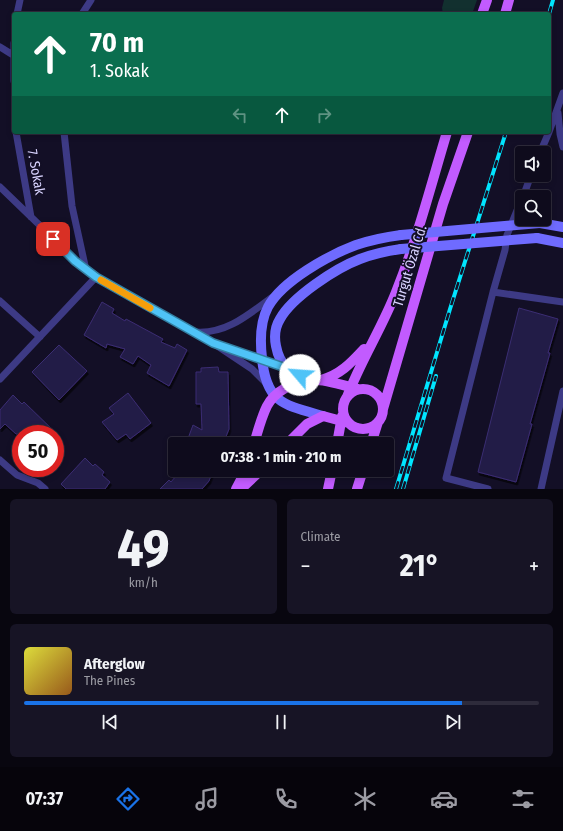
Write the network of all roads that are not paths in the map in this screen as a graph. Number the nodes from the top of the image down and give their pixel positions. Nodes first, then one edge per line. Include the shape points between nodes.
1 (20, 0) edge
2 (91, 0) edge
3 (487, 0) edge
4 (509, 0) edge
5 (17, 12) edge
6 (83, 12) edge
7 (483, 12) edge
8 (506, 12) edge
9 (0, 47) edge
10 (12, 54) edge
11 (563, 93) edge
12 (560, 111) edge
13 (551, 128) edge
14 (16, 134) edge
15 (64, 134) edge
16 (446, 134) edge
17 (467, 134) edge
18 (548, 134) edge
19 (543, 146) edge
20 (563, 147) edge
21 (0, 187) edge
22 (515, 215) edge
23 (31, 218) junction
24 (563, 227) edge
25 (563, 243) edge
26 (86, 270) junction
27 (96, 277) junction
28 (493, 292) junction
29 (278, 293) junction
30 (0, 301) edge
31 (563, 302) edge
32 (193, 332) junction
33 (40, 337) junction
34 (373, 341) junction
35 (213, 343) junction
36 (277, 350) junction
37 (265, 363) junction
38 (286, 368) junction
39 (252, 369) junction
40 (0, 378) edge
41 (314, 380) junction
42 (268, 385) junction
43 (352, 391) junction
44 (563, 391) edge
45 (274, 396) junction
46 (383, 409) junction
47 (323, 416) junction
48 (345, 419) junction
49 (378, 422) junction
50 (256, 437) edge
51 (294, 437) edge
52 (339, 437) edge
53 (373, 437) edge
54 (0, 460) edge
55 (242, 477) edge
56 (254, 477) edge
57 (331, 477) edge
58 (361, 477) edge
59 (45, 489) edge
60 (236, 489) edge
61 (241, 489) edge
62 (328, 489) edge
63 (357, 489) edge
64 (488, 489) edge
65 (541, 489) edge

1 - 5 street
2 - 6 street
3 - 7 main road
4 - 8 main road
9 - 10 street
11 - 12 street
12 - 13 street
12 - 20 street
14 - 23 street, 7. Sokak
15 - 26 street via 72,206
16 - 34 main road, Turgut Özal Cd. via 406,266
17 - 46 main road, Turgut Özal Cd. via 443,204
18 - 19 street
21 - 23 street
22 - 28 street via 507,235
23 - 26 street
24 - 29 main road, bridge via 540,223 370,240 345,249 315,265
25 - 36 main road, bridge via 537,238 401,249 373,255 335,271 290,306 279,320 275,334
26 - 27 street
27 - 32 street
27 - 33 street
28 - 31 street
28 - 64 street via 446,478
29 - 32 street via 228,327 210,332
29 - 37 main road via 262,323 261,341
30 - 33 street
32 - 35 street
33 - 40 street
34 - 41 main road via 346,368 332,376
34 - 43 main road, Turgut Özal Cd.
35 - 37 street
35 - 39 street
36 - 37 street via 275,358
36 - 38 main road
37 - 38 street
37 - 39 street
37 - 42 main road
38 - 41 main road
39 - 42 street
41 - 43 main road
41 - 45 main road via 286,388
42 - 45 main road
43 - 46 main road via 368,389 374,392 379,396
43 - 48 main road via 343,405
44 - 65 street
45 - 47 main road via 294,407
45 - 50 main road via 264,412
46 - 49 main road
47 - 48 main road
47 - 51 main road via 307,424
48 - 49 main road via 354,427 367,429
48 - 52 main road
49 - 53 main road
54 - 59 street via 17,475 38,483
55 - 60 main road
56 - 61 main road
57 - 62 main road
58 - 63 main road

